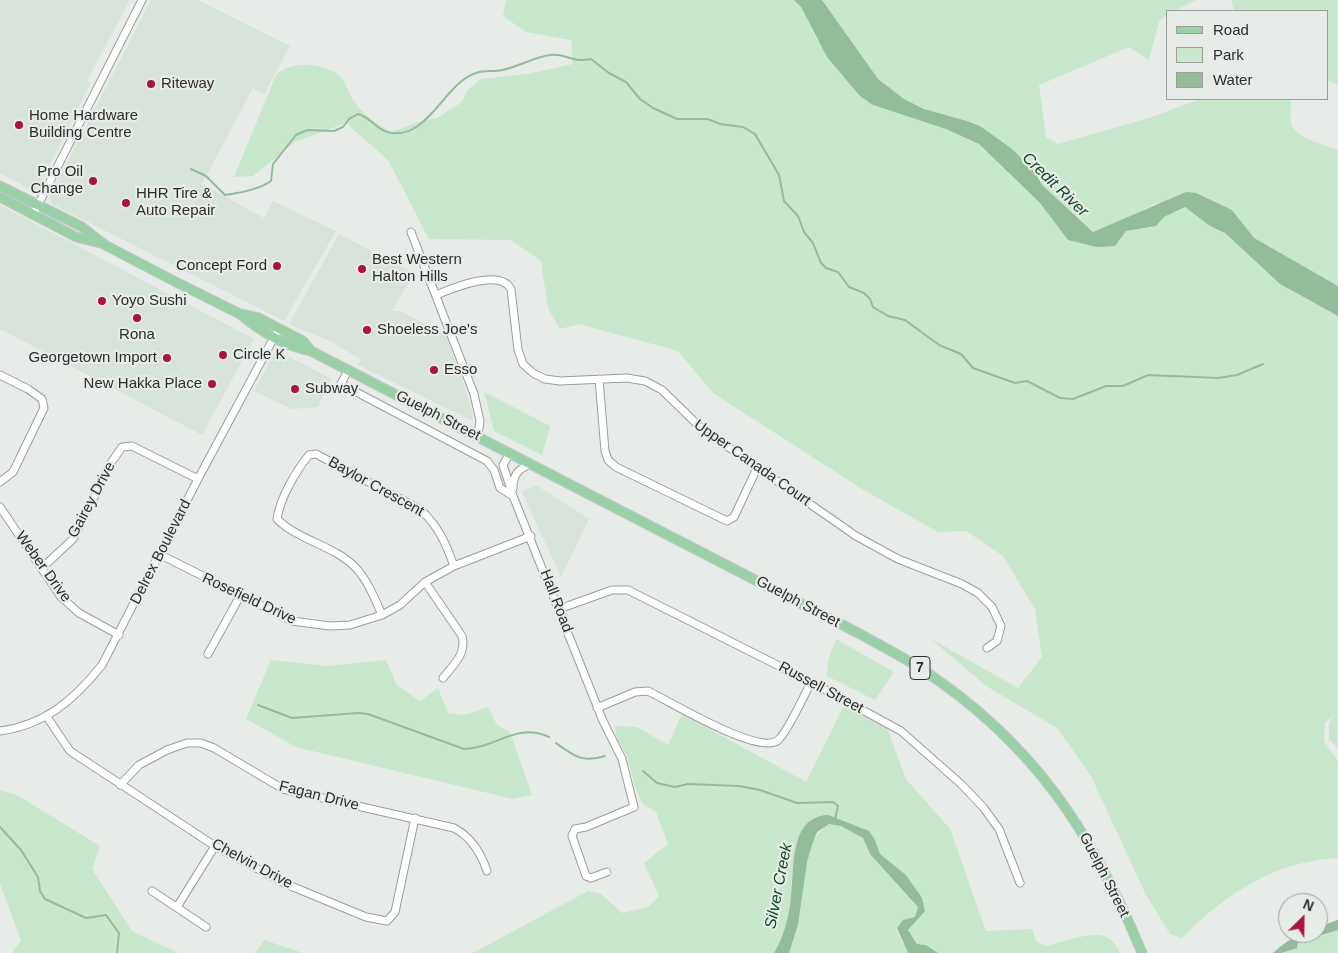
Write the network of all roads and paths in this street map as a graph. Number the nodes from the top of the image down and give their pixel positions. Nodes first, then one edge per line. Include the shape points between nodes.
1 (142, 0) edge
2 (0, 186) edge
3 (0, 197) edge
4 (38, 205) junction
5 (33, 215) junction
6 (411, 232) dead end
7 (105, 245) junction
8 (436, 295) junction
9 (240, 314) junction
10 (279, 328) junction
11 (274, 337) junction
12 (311, 351) junction
13 (348, 370) junction
14 (0, 375) edge
15 (599, 380) junction
16 (478, 436) junction
17 (510, 453) junction
18 (486, 461) joint
19 (532, 464) junction
20 (758, 466) junction
21 (198, 479) junction
22 (0, 482) edge
23 (513, 496) junction
24 (0, 507) edge
25 (531, 536) junction
26 (159, 554) junction
27 (454, 566) junction
28 (42, 568) junction
29 (426, 582) junction
30 (240, 596) junction
31 (559, 609) junction
32 (382, 615) junction
33 (119, 635) junction
34 (987, 648) dead end
35 (208, 654) dead end
36 (443, 678) dead end
37 (811, 682) junction
38 (598, 708) junction
39 (47, 717) junction
40 (0, 731) edge
41 (120, 785) junction
42 (415, 818) junction
43 (215, 846) junction
44 (487, 871) dead end
45 (607, 872) dead end
46 (1020, 883) dead end
47 (152, 891) dead end
48 (177, 907) junction
49 (206, 927) dead end
50 (1142, 953) edge

1 - 4 street
2 - 4 main road, Guelph Street
3 - 5 main road, Guelph Street
4 - 5 street
4 - 7 main road, Guelph Street via 82,227
5 - 7 main road, Guelph Street via 76,237
6 - 8 street
7 - 9 main road, Guelph Street
8 - 15 street, Upper Canada Court via 468,283 504,281 511,289 518,350 528,369 539,377 552,380
8 - 16 street via 474,394 480,421
9 - 10 main road, Guelph Street via 259,318
9 - 11 main road, Guelph Street
10 - 11 street, Delrex Boulevard
10 - 12 main road, Guelph Street via 303,341
11 - 12 main road, Guelph Street
11 - 21 street, Delrex Boulevard
12 - 13 main road, Guelph Street
13 - 16 main road, Guelph Street
13 - 18 street, Guelph Street via 341,384
14 - 22 street via 42,399 44,408 13,472
15 - 20 street, Upper Canada Court via 627,378 645,381 662,390 701,428
15 - 20 street via 605,451 608,460 616,467 727,521 734,517
16 - 17 main road, Guelph Street
17 - 19 main road, Guelph Street / 7
17 - 23 street, Hall Road via 503,465
18 - 23 street, Hall Road via 494,470 500,488
19 - 23 street via 516,473
19 - 50 main road, Guelph Street / 7 via 860,634 920,668 974,708 1034,764 1056,791 1101,865
20 - 34 street, Upper Canada Court via 856,536 898,559 978,592 992,608 1001,626 997,641
21 - 26 street, Delrex Boulevard
21 - 28 street, Gairey Drive via 132,446 122,447 73,539
23 - 25 street, Hall Road
24 - 28 street, Weber Drive
25 - 27 street, Rosefield Drive
25 - 31 street, Hall Road
26 - 30 street, Rosefield Drive
26 - 33 street, Delrex Boulevard
27 - 29 street, Rosefield Drive
27 - 32 street, Baylor Crescent via 435,523 422,510 316,454 309,454 278,509 277,519 286,528 355,566
28 - 33 street, Weber Drive via 70,607
29 - 32 street, Rosefield Drive via 400,606
29 - 36 street via 464,643 462,655
30 - 32 street, Rosefield Drive via 292,621 308,625 350,625
30 - 35 street
31 - 37 street, Russell Street via 612,590 628,590
31 - 38 street, Hall Road
33 - 39 street, Delrex Boulevard via 102,666 82,690
37 - 38 street via 784,733 777,741 765,745 746,741 648,690 635,692
37 - 46 street, Russell Street via 901,731 961,784 999,829
38 - 45 street, Hall Road via 622,759 634,807 575,829 572,836 586,876 591,878
39 - 40 street, Delrex Boulevard
39 - 41 street, Chelvin Drive via 70,751
41 - 42 street, Fagan Drive via 139,765 166,750 187,743 201,744 214,748 283,789
41 - 43 street, Chelvin Drive
42 - 43 street, Chelvin Drive via 395,912 387,921 366,917 286,884
42 - 44 street, Fagan Drive via 465,834 483,858
43 - 48 street
47 - 48 street
48 - 49 street

